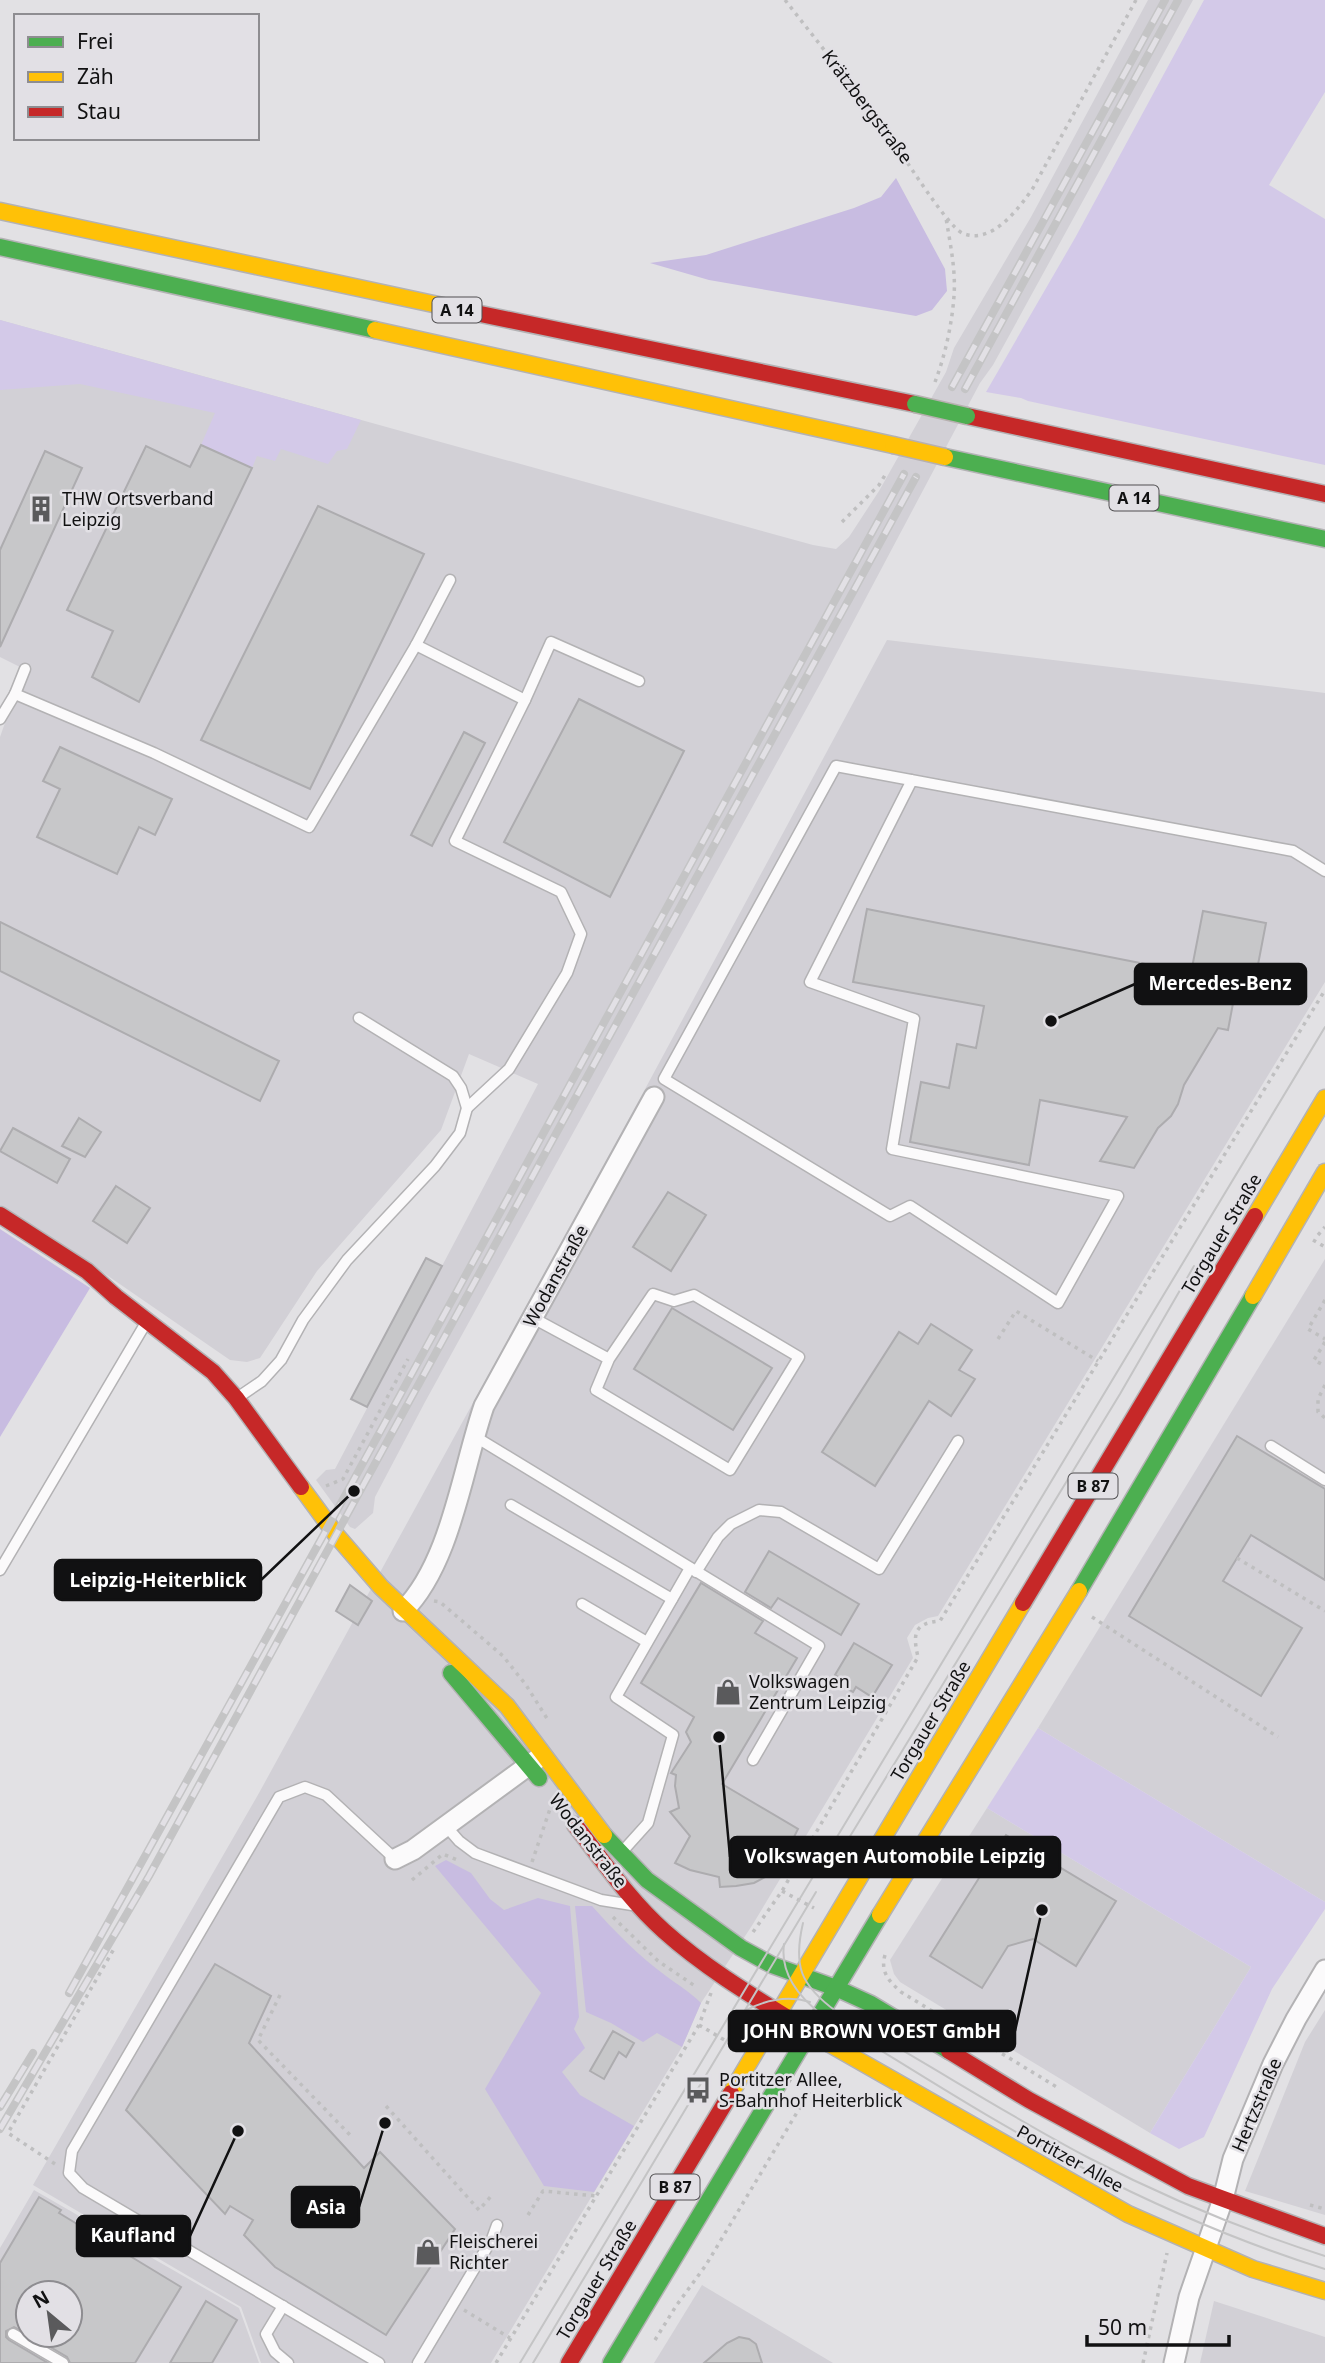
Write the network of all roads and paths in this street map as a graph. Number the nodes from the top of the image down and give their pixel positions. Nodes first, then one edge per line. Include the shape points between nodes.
1 (785, 0) edge
2 (1136, 0) edge
3 (0, 211) edge
4 (945, 216) junction
5 (0, 247) edge
6 (934, 384) dead end
7 (888, 470) dead end
8 (1325, 494) edge
9 (842, 522) dead end
10 (1325, 539) edge
11 (450, 580) dead end
12 (416, 645) junction
13 (25, 669) dead end
14 (639, 681) dead end
15 (15, 694) junction
16 (525, 700) junction
17 (0, 719) edge
18 (912, 780) junction
19 (1325, 871) edge
20 (1325, 990) edge
21 (359, 1018) dead end
22 (654, 1097) dead end
23 (1325, 1098) edge
24 (467, 1108) junction
25 (1325, 1172) edge
26 (0, 1215) edge
27 (1313, 1240) dead end
28 (1325, 1247) edge
29 (1325, 1300) edge
30 (533, 1318) junction
31 (148, 1321) junction
32 (998, 1339) dead end
33 (1325, 1341) edge
34 (408, 1359) dead end
35 (609, 1359) junction
36 (1098, 1361) junction
37 (1325, 1366) edge
38 (1325, 1385) edge
39 (236, 1398) junction
40 (1325, 1418) edge
41 (474, 1436) junction
42 (958, 1441) dead end
43 (1270, 1446) dead end
44 (343, 1479) dead end
45 (1325, 1480) edge
46 (511, 1505) dead end
47 (1237, 1558) dead end
48 (0, 1570) edge
49 (693, 1570) junction
50 (671, 1599) junction
51 (582, 1604) dead end
52 (404, 1611) junction
53 (1325, 1611) edge
54 (1087, 1614) dead end
55 (647, 1642) junction
56 (1278, 1737) dead end
57 (536, 1760) junction
58 (753, 1760) dead end
59 (550, 1792) junction
60 (446, 1826) junction
61 (621, 1853) junction
62 (395, 1859) joint
63 (531, 1864) dead end
64 (639, 1906) junction
65 (116, 1947) dead end
66 (741, 1948) junction
67 (886, 1951) dead end
68 (1325, 1970) edge
69 (801, 1975) junction
70 (887, 1979) junction
71 (836, 1988) junction
72 (710, 1995) dead end
73 (280, 1996) dead end
74 (871, 2004) junction
75 (780, 2011) junction
76 (699, 2025) junction
77 (810, 2031) junction
78 (736, 2047) dead end
79 (841, 2052) junction
80 (827, 2076) dead end
81 (809, 2091) dead end
82 (1065, 2092) dead end
83 (386, 2106) dead end
84 (351, 2136) dead end
85 (69, 2173) junction
86 (493, 2194) dead end
87 (596, 2196) junction
88 (1223, 2199) junction
89 (528, 2215) dead end
90 (497, 2225) dead end
91 (1325, 2236) edge
92 (1205, 2248) junction
93 (1168, 2251) dead end
94 (1325, 2291) edge
95 (454, 2304) junction
96 (283, 2306) junction
97 (13, 2334) dead end
98 (510, 2339) junction
99 (655, 2340) dead end
100 (63, 2363) edge
101 (288, 2363) edge
102 (379, 2363) edge
103 (418, 2363) edge
104 (496, 2363) edge
105 (569, 2363) edge
106 (611, 2363) edge
107 (1143, 2363) edge
108 (1174, 2363) edge

1 - 4 path, Krätzbergstraße via 883,126
2 - 4 path via 1016,213 994,230 974,235 961,232
3 - 8 main road, A 14, bridge
4 - 6 path via 954,295 943,361
5 - 10 main road, A 14, bridge
7 - 9 path
11 - 12 lane
12 - 15 lane via 309,827 154,753
12 - 16 lane
13 - 15 lane
14 - 16 lane via 551,642
15 - 17 lane
16 - 24 lane via 455,841 561,892 581,934 567,973 509,1069
18 - 18 lane via 836,766 664,1079 890,1216 910,1206 1058,1303 1118,1196 892,1149 915,1019 810,982
18 - 19 lane via 1293,851
20 - 36 path
21 - 24 lane via 453,1076
22 - 30 street, Wodanstraße
23 - 69 main road, Torgauer Straße / B 87
24 - 39 lane via 460,1133 347,1260 303,1320 281,1360 262,1381
25 - 71 main road, B 87 via 1119,1526
26 - 31 main road, Wodanstraße via 87,1271
27 - 28 path
29 - 33 path via 1308,1329
30 - 35 lane
30 - 41 street, Wodanstraße via 484,1406
31 - 39 main road, Wodanstraße via 213,1373
31 - 48 lane
32 - 36 path via 1016,1311
33 - 37 path via 1314,1360
34 - 44 path
35 - 35 lane via 596,1390 730,1470 799,1357 694,1295 674,1301 653,1294
36 - 66 path via 940,1620 918,1628 914,1640 918,1657 782,1891
38 - 40 path via 1318,1399 1318,1412
39 - 52 main road, Wodanstraße via 337,1536
41 - 49 lane
41 - 52 street, Wodanstraße via 449,1528 433,1567
42 - 49 lane via 879,1569 781,1512 759,1510 731,1524
43 - 45 lane
46 - 50 lane
47 - 53 path
49 - 50 lane
49 - 58 lane via 819,1646
50 - 55 lane
51 - 55 lane
52 - 57 main road, Wodanstraße via 428,1647
54 - 56 path
55 - 61 lane via 616,1697 673,1735 648,1823
57 - 59 main road, Wodanstraße
57 - 60 street
57 - 61 main road, Wodanstraße
59 - 63 path
59 - 64 main road, Wodanstraße
60 - 62 street
60 - 64 lane via 475,1853 601,1900
61 - 66 main road, Wodanstraße via 646,1880
62 - 85 lane via 326,1795 305,1787 279,1797 72,2151
64 - 75 main road, Wodanstraße via 722,1976
65 - 85 path via 8,2133
66 - 69 main road, Wodanstraße
67 - 70 path
68 - 88 street, Hertzstraße via 1273,2064
69 - 71 main road, Wodanstraße
69 - 75 main road, Torgauer Straße / B 87
70 - 74 path
70 - 82 path
71 - 74 main road, Portitzer Allee
71 - 77 main road, B 87
72 - 76 path
73 - 84 path via 258,2040
74 - 88 main road, Portitzer Allee via 1142,2162
75 - 77 main road, Wodanstraße
75 - 105 main road, Torgauer Straße / B 87
76 - 78 path
76 - 87 path
77 - 79 main road, Portitzer Allee
77 - 106 main road, B 87
79 - 80 path
79 - 92 main road, Portitzer Allee via 1091,2195
81 - 99 path via 706,2265
83 - 86 path via 479,2210
85 - 96 lane via 83,2188
87 - 89 path via 543,2190
87 - 98 path
88 - 91 main road, Portitzer Allee
88 - 92 street, Hertzstraße
90 - 95 lane
92 - 94 main road, Portitzer Allee via 1253,2269
92 - 108 street, Hertzstraße
93 - 107 path
95 - 98 path
95 - 103 lane
96 - 101 lane via 266,2334 275,2352
96 - 102 lane
97 - 100 lane
98 - 104 path

